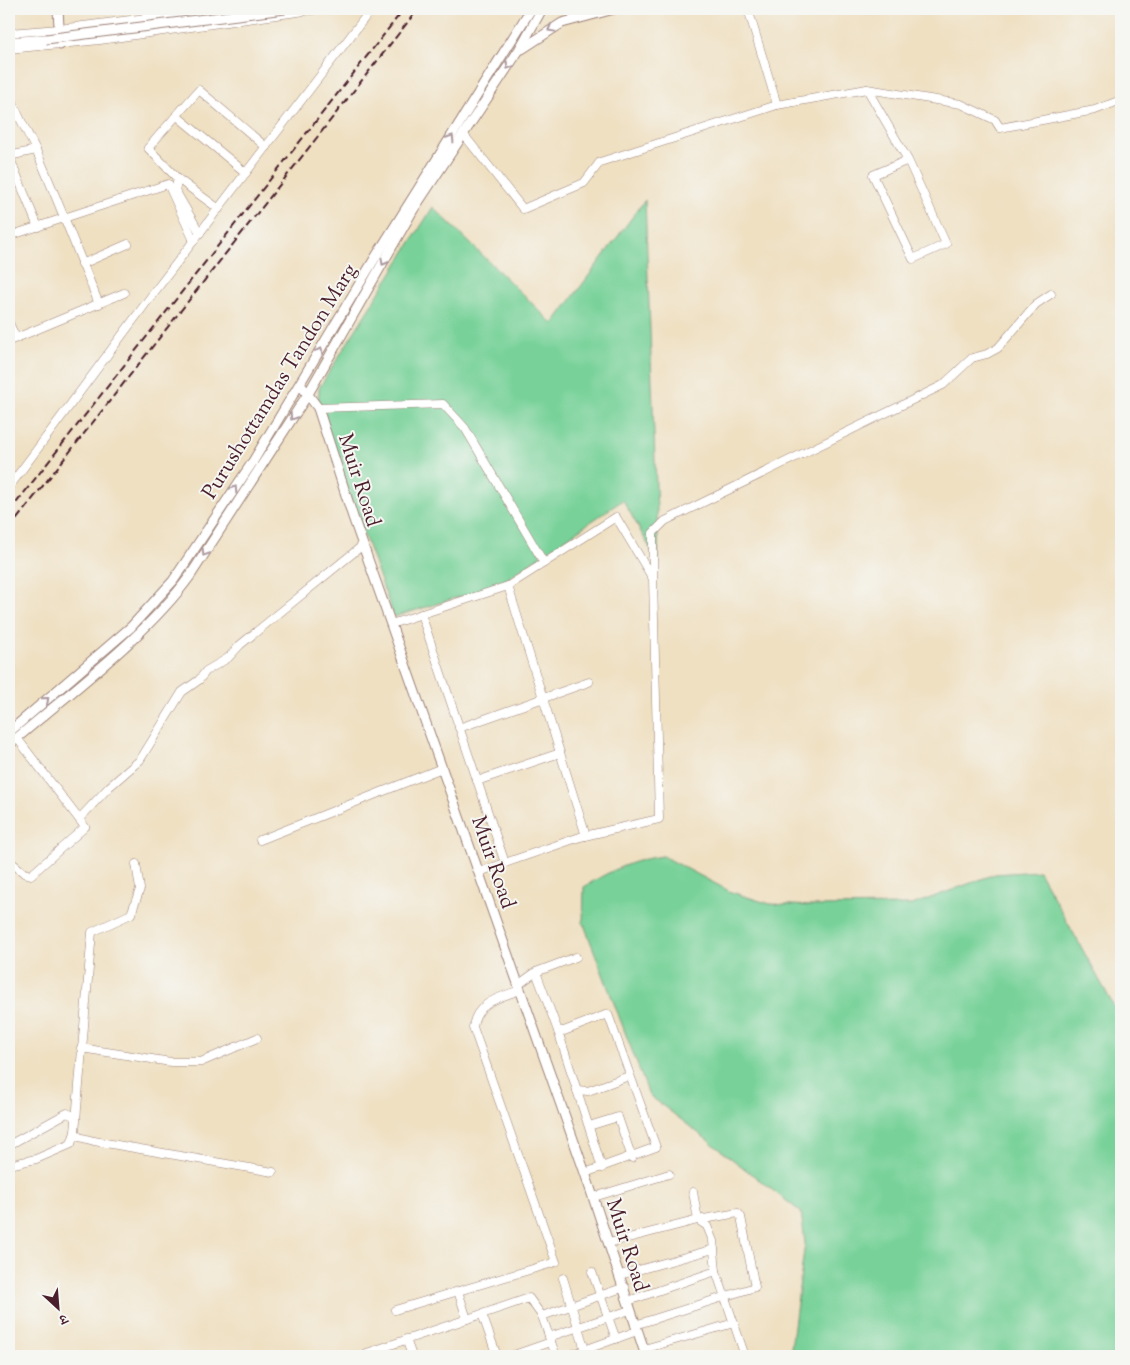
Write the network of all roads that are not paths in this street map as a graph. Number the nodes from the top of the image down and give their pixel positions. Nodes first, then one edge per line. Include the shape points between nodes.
1 (58, 9) edge
2 (218, 9) edge
3 (320, 9) edge
4 (531, 9) edge
5 (542, 9) edge
6 (614, 9) edge
7 (748, 9) edge
8 (288, 10) edge
9 (366, 12) edge
10 (59, 29) junction
11 (9, 33) edge
12 (9, 42) edge
13 (60, 45) junction
14 (9, 49) edge
15 (519, 50) junction
16 (867, 89) junction
17 (9, 90) edge
18 (1121, 100) edge
19 (10, 102) edge
20 (777, 105) junction
21 (178, 116) junction
22 (464, 135) junction
23 (266, 147) junction
24 (36, 150) junction
25 (9, 156) edge
26 (908, 160) junction
27 (246, 173) junction
28 (178, 178) junction
29 (219, 209) junction
30 (66, 218) junction
31 (38, 227) junction
32 (200, 233) junction
33 (9, 236) edge
34 (194, 241) junction
35 (128, 244) dead end
36 (82, 264) junction
37 (124, 293) dead end
38 (1051, 294) dead end
39 (99, 304) junction
40 (9, 323) edge
41 (12, 340) edge
42 (300, 384) junction
43 (308, 394) junction
44 (318, 408) junction
45 (9, 488) edge
46 (363, 545) junction
47 (544, 563) junction
48 (652, 579) junction
49 (508, 586) junction
50 (421, 614) junction
51 (391, 624) junction
52 (588, 682) dead end
53 (543, 698) junction
54 (459, 728) junction
55 (9, 732) edge
56 (17, 738) junction
57 (9, 746) edge
58 (560, 753) junction
59 (442, 768) junction
60 (477, 781) junction
61 (79, 819) junction
62 (586, 836) junction
63 (260, 840) dead end
64 (505, 863) junction
65 (9, 864) edge
66 (136, 864) dead end
67 (479, 872) junction
68 (576, 957) dead end
69 (536, 972) junction
70 (519, 987) junction
71 (558, 1031) junction
72 (258, 1038) dead end
73 (81, 1048) junction
74 (629, 1076) junction
75 (577, 1090) junction
76 (76, 1117) junction
77 (589, 1126) junction
78 (75, 1132) junction
79 (9, 1145) edge
80 (632, 1158) junction
81 (9, 1165) edge
82 (602, 1168) junction
83 (273, 1172) dead end
84 (586, 1173) junction
85 (669, 1174) dead end
86 (693, 1192) dead end
87 (594, 1197) junction
88 (698, 1220) junction
89 (609, 1243) junction
90 (714, 1249) junction
91 (716, 1271) junction
92 (592, 1272) dead end
93 (620, 1275) junction
94 (563, 1278) dead end
95 (625, 1287) junction
96 (458, 1291) junction
97 (601, 1296) junction
98 (725, 1298) junction
99 (570, 1306) junction
100 (629, 1306) junction
101 (395, 1310) dead end
102 (482, 1314) junction
103 (542, 1316) junction
104 (608, 1318) junction
105 (468, 1319) junction
106 (734, 1323) junction
107 (577, 1328) junction
108 (636, 1328) junction
109 (406, 1339) junction
110 (616, 1339) junction
111 (550, 1340) junction
112 (585, 1350) junction
113 (645, 1352) edge
114 (358, 1356) edge
115 (412, 1356) edge
116 (497, 1356) edge
117 (511, 1356) edge
118 (556, 1356) edge
119 (568, 1356) edge
120 (745, 1356) edge

1 - 10 main road
2 - 10 street
3 - 8 street
42 -> 4 main road, Purushottamdas Tandon Marg
5 - 15 main road
6 -> 15 main road via 562,23
7 - 20 street
8 - 12 main road, bridge
8 - 13 street
9 - 23 street
10 - 11 street
10 - 13 main road
13 - 14 street
15 -> 22 main road
16 - 18 street via 961,104 995,120 1000,128 1095,110
16 - 20 street
16 - 26 street
17 - 19 street
19 - 24 street
20 - 22 street via 600,162 584,183 523,209
21 - 23 street via 199,90
21 - 27 street
21 - 28 street via 148,148
22 -> 43 main road via 413,210
23 - 27 street
24 - 25 street
24 - 30 street
25 - 31 street
26 - 26 street via 946,244 913,259 872,175
27 - 29 street
28 - 29 street
28 - 32 street via 174,190
29 - 32 street
30 - 31 street
30 - 34 street via 168,184
30 - 36 street
31 - 33 street
32 - 34 street
34 - 45 street
35 - 36 street
36 - 39 street
37 - 39 street
38 - 48 street via 1036,304 998,348 972,358 943,385 664,521 653,533
39 - 41 street
40 - 41 street
42 - 43 main road, Muir Road
55 -> 42 main road, Purushottamdas Tandon Marg via 131,626 160,596 246,471
43 - 44 main road, Muir Road
43 -> 56 main road via 177,594 131,639
44 - 46 main road, Muir Road
44 - 47 street via 443,404 465,428
46 - 51 main road, Muir Road
46 - 61 street via 228,658 206,671 182,692 140,760
47 - 48 street via 616,516
47 - 49 street
48 - 62 street via 660,819
49 - 50 street
49 - 53 street
50 - 51 street
50 - 54 street
51 - 59 main road, Muir Road
52 - 53 street
53 - 54 street
53 - 58 street
54 - 60 street
56 - 57 main road
56 - 61 street
58 - 60 street
58 - 62 street
59 - 63 street
59 - 67 main road, Muir Road
60 - 64 street
61 - 65 street via 85,827 31,875 11,862
62 - 64 street
64 - 67 street
66 - 73 street via 140,889 131,914 92,932
67 - 70 main road, Muir Road
68 - 69 street
69 - 70 street
69 - 71 street
70 - 84 main road, Muir Road
70 - 96 street via 481,1009 473,1027 556,1262
71 - 74 street via 564,1032 608,1014
71 - 75 street
72 - 73 street via 201,1062 171,1062
73 - 76 street
74 - 75 street via 588,1091
74 - 80 street via 656,1147
75 - 77 street
76 - 78 street
76 - 79 street via 67,1114
77 - 80 street via 618,1117
77 - 82 street
78 - 81 street via 72,1144 36,1159
78 - 83 street via 79,1137 94,1141
80 - 82 street
82 - 84 street
84 - 87 main road, Muir Road
85 - 87 street
86 - 88 street
87 - 89 main road, Muir Road
88 - 89 street
88 - 90 street via 708,1226
88 - 98 street via 738,1214 740,1217 756,1284
89 - 93 main road, Muir Road
90 - 91 street
90 - 93 street
91 - 98 street
91 - 100 street
92 - 97 street
93 - 95 main road, Muir Road
94 - 99 street
95 - 97 street
95 - 100 main road, Muir Road
96 - 101 street
96 - 105 street
97 - 99 street
97 - 104 street
98 - 106 street
98 - 108 street
99 - 103 street
99 - 107 street
100 - 104 street
100 - 108 main road, Muir Road
102 - 103 street via 529,1298
102 - 105 street
102 - 116 street
103 - 111 street
104 - 107 street
104 - 110 street
105 - 109 street
106 - 113 street
106 - 120 street
107 - 111 street
107 - 112 street
108 - 110 street
108 - 113 main road, Muir Road
109 - 114 street
109 - 115 street
110 - 112 street
111 - 117 street
111 - 118 street
112 - 119 street

